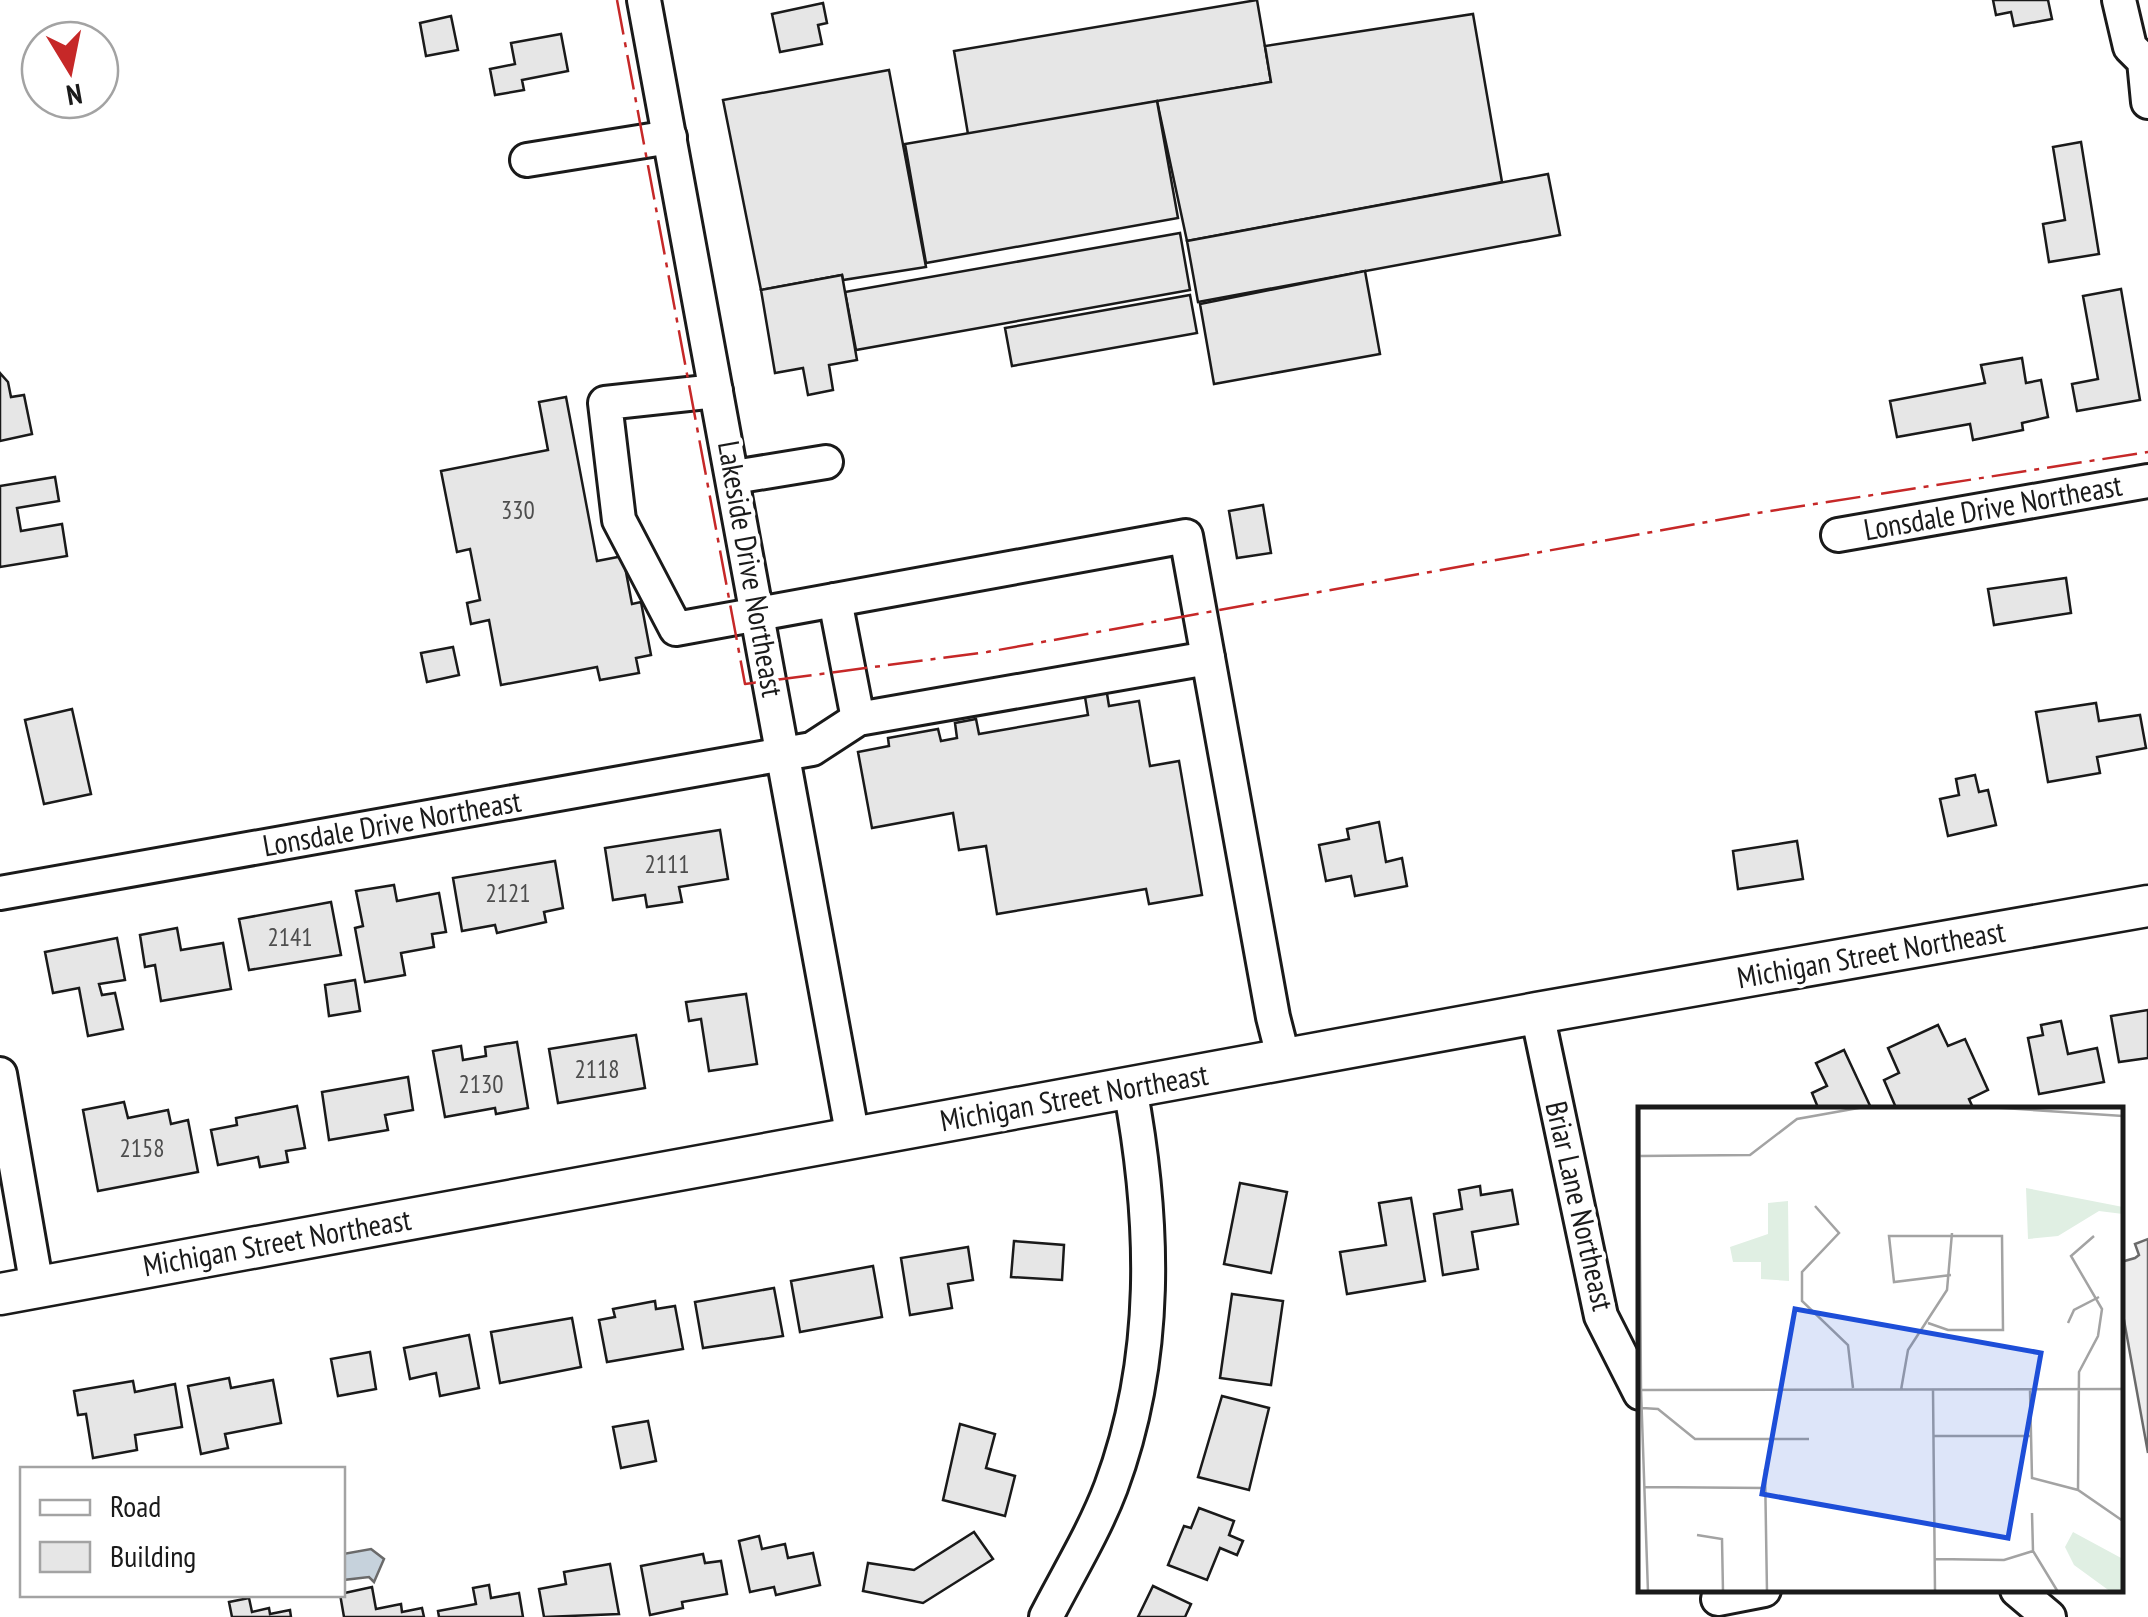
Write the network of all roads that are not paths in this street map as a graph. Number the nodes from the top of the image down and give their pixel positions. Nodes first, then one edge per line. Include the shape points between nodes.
1 (644, 0) edge
2 (2119, 0) edge
3 (2146, 61) edge
4 (2148, 102) edge
5 (670, 137) junction
6 (527, 160) dead end
7 (716, 390) junction
8 (826, 462) dead end
9 (734, 478) junction
10 (2148, 480) edge
11 (1838, 534) dead end
12 (835, 600) junction
13 (758, 614) junction
14 (1208, 658) junction
15 (858, 719) junction
16 (784, 754) junction
17 (0, 893) edge
18 (2148, 906) edge
19 (1537, 1012) junction
20 (1284, 1060) junction
21 (0, 1074) edge
22 (1130, 1088) junction
23 (853, 1138) junction
24 (18, 1290) edge
25 (1638, 1390) edge
26 (1754, 1592) edge
27 (2019, 1592) edge
28 (1718, 1599) dead end
29 (1046, 1617) edge
30 (2049, 1617) edge

1 - 5 street, Lakeside Drive Northeast
2 - 3 street via 2130,47
3 - 4 street
5 - 6 street
5 - 7 street, Lakeside Drive Northeast
7 - 9 street, Lakeside Drive Northeast
7 - 13 street via 605,403 619,520 676,629
8 - 9 street
9 - 13 street, Lakeside Drive Northeast
10 - 11 street, Lonsdale Drive Northeast
12 - 13 street
12 - 14 street via 1186,536
12 - 15 street
13 - 16 street, Lakeside Drive Northeast
14 - 15 street
14 - 20 street
15 - 16 street, Lonsdale Drive Northeast via 812,749
16 - 17 street, Lonsdale Drive Northeast
16 - 23 street, Lakeside Drive Northeast
18 - 19 main road, Michigan Street Northeast
19 - 20 main road, Michigan Street Northeast
19 - 25 street, Briar Lane Northeast via 1602,1316
20 - 22 main road, Michigan Street Northeast
21 - 24 street
22 - 23 main road, Michigan Street Northeast
22 - 29 street via 1150,1240 1140,1369 1112,1485
23 - 24 main road, Michigan Street Northeast
26 - 28 street
27 - 30 street

